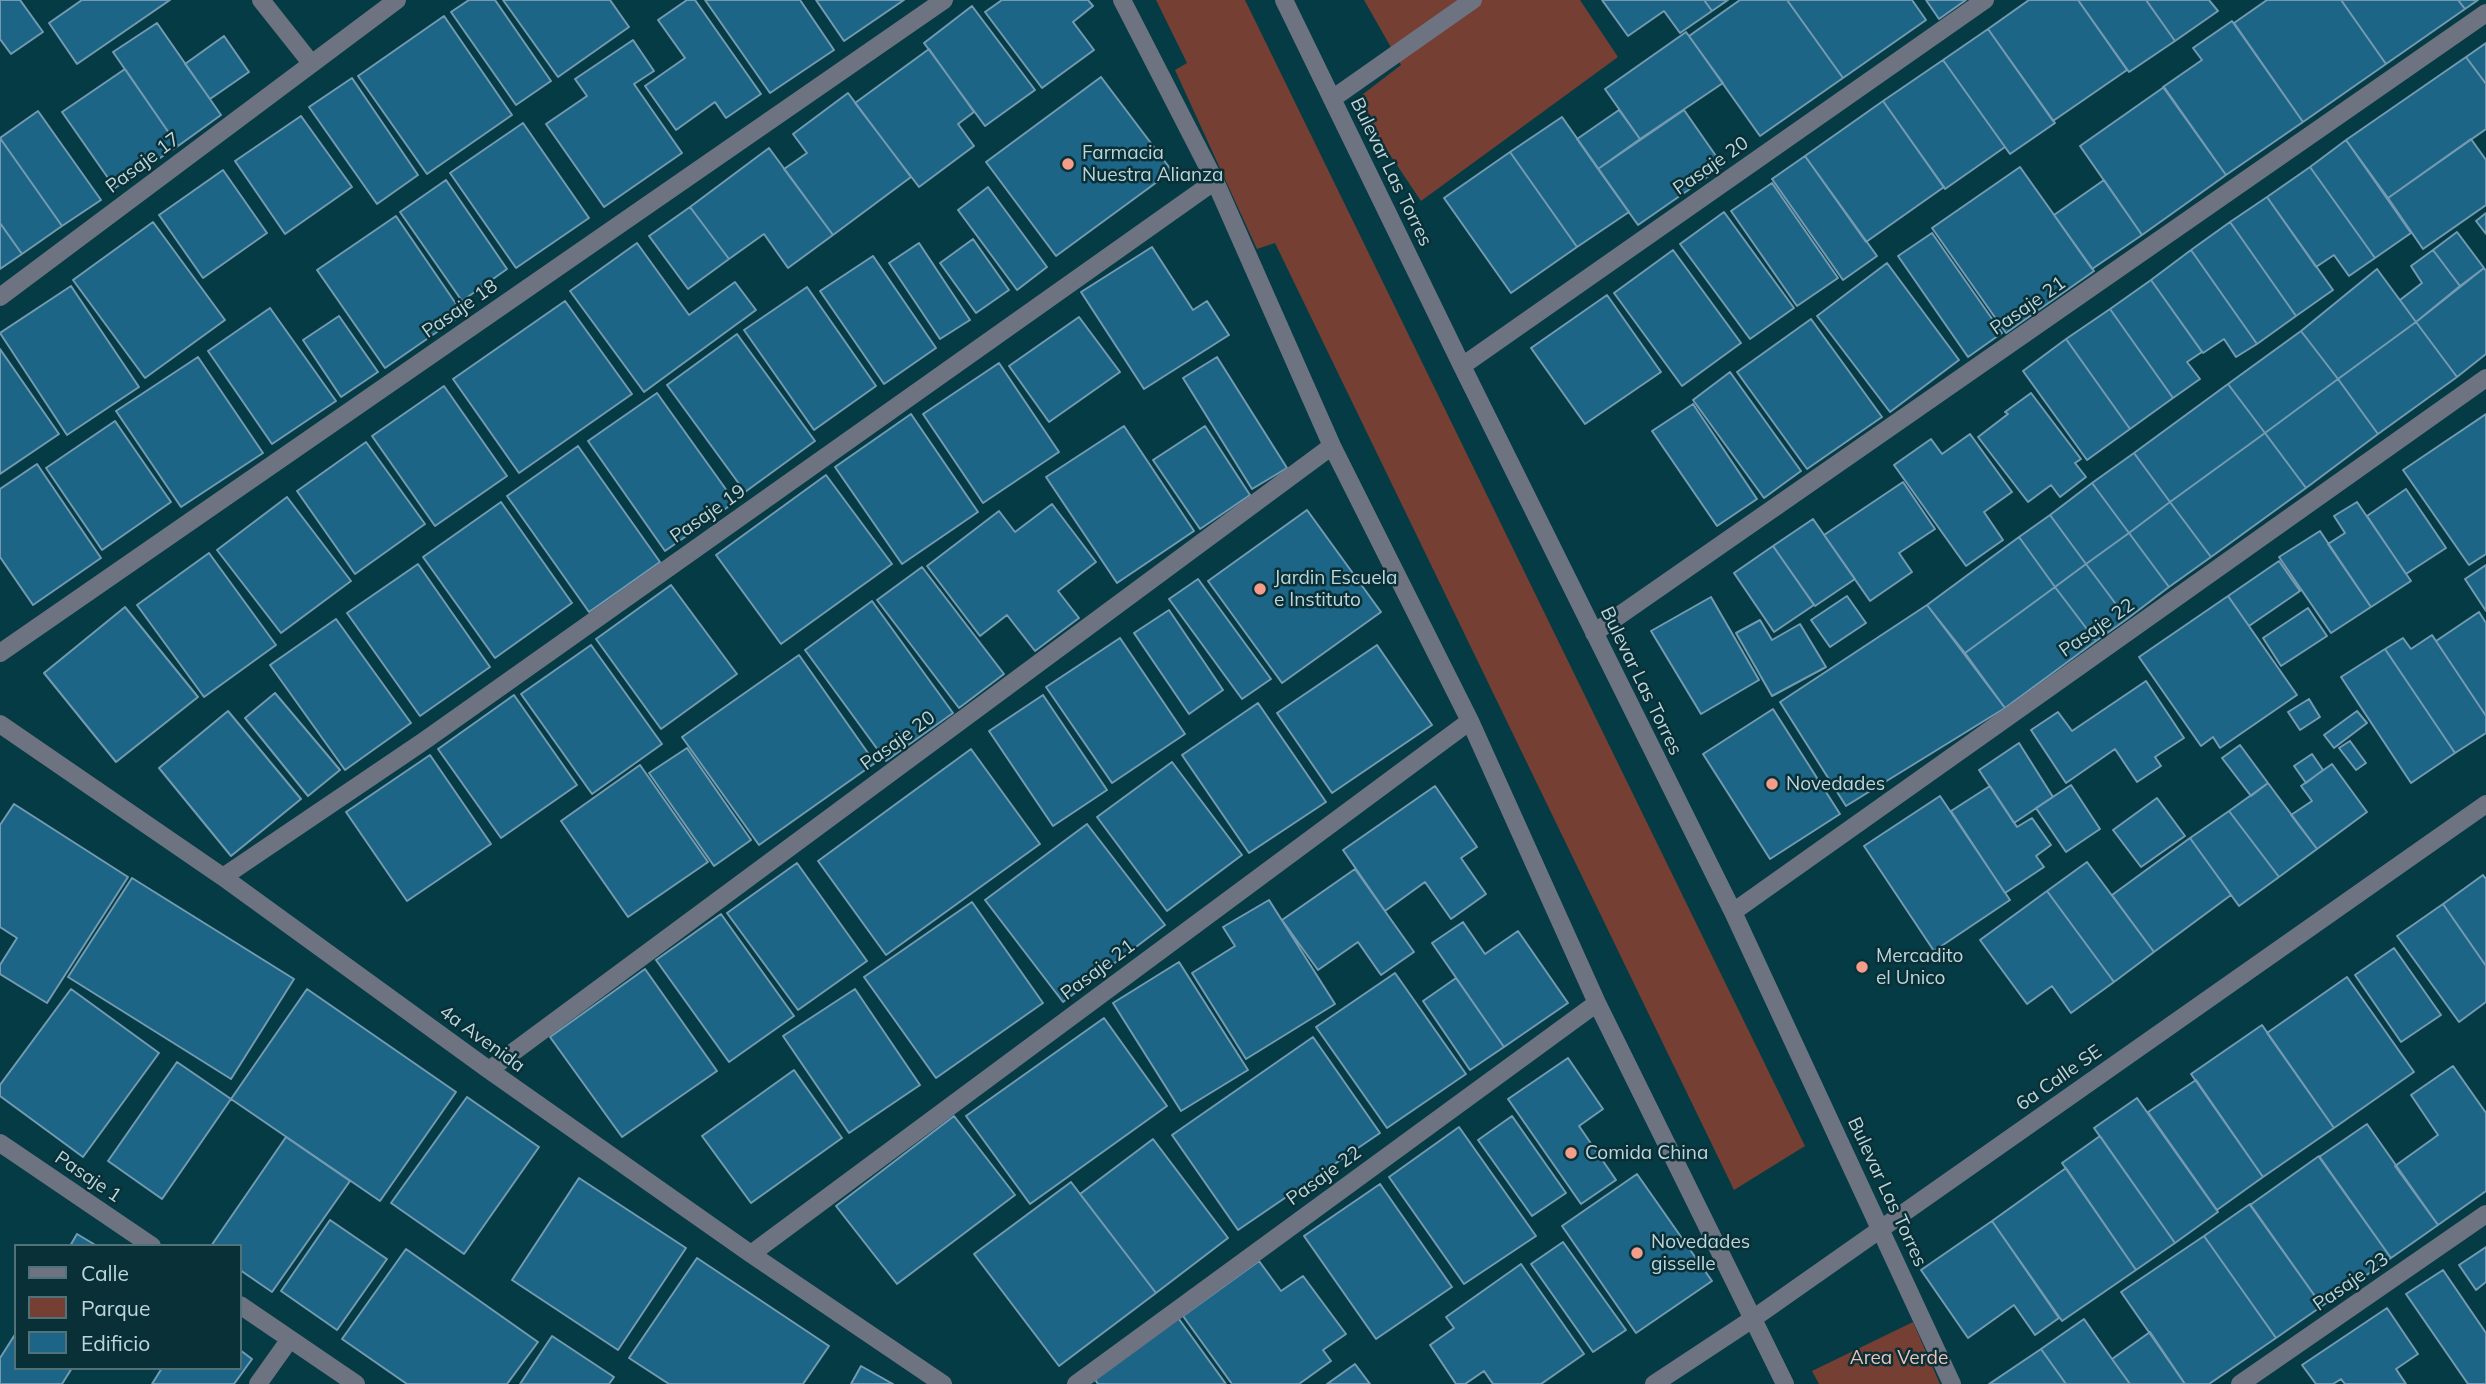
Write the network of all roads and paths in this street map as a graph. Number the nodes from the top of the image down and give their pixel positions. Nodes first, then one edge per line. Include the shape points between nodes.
1 (261, 0) edge
2 (397, 0) edge
3 (944, 0) edge
4 (1122, 0) edge
5 (1284, 0) edge
6 (1473, 0) edge
7 (1985, 0) edge
8 (2486, 13) edge
9 (311, 63) junction
10 (1332, 99) junction
11 (1215, 181) junction
12 (0, 297) edge
13 (1462, 366) junction
14 (2486, 378) edge
15 (1332, 446) junction
16 (1594, 633) junction
17 (0, 653) edge
18 (1470, 721) junction
19 (0, 724) edge
20 (2486, 804) edge
21 (223, 877) junction
22 (1733, 912) junction
23 (1597, 1003) junction
24 (489, 1070) junction
25 (0, 1143) edge
26 (2486, 1214) edge
27 (1881, 1228) junction
28 (149, 1244) edge
29 (751, 1254) junction
30 (242, 1307) edge
31 (1754, 1318) junction
32 (290, 1339) junction
33 (258, 1384) edge
34 (356, 1384) edge
35 (943, 1384) edge
36 (1076, 1384) edge
37 (1654, 1384) edge
38 (1785, 1384) edge
39 (1952, 1384) edge
40 (2240, 1384) edge

1 - 9 street
2 - 9 street, Pasaje 17
3 - 17 street, Pasaje 18
4 - 11 street
5 - 10 street, Bulevar Las Torres
6 - 10 street
7 - 13 street, Pasaje 20
8 - 16 street, Pasaje 21
9 - 12 street, Pasaje 17
10 - 13 street, Bulevar Las Torres
11 - 15 street
11 - 21 street, Pasaje 19 via 424,741
13 - 16 street, Bulevar Las Torres
14 - 22 street, Pasaje 22
15 - 18 street
15 - 24 street, Pasaje 20
16 - 22 street, Bulevar Las Torres
18 - 23 street
18 - 29 street, Pasaje 21
19 - 21 street, 4a Avenida
20 - 27 street, 6a Calle SE
21 - 24 street, 4a Avenida
22 - 27 street, Bulevar Las Torres
23 - 31 street
23 - 36 street, Pasaje 22
24 - 29 street, 4a Avenida
25 - 28 street, Pasaje 1
26 - 40 street, Pasaje 23
27 - 31 street, 6a Calle SE
27 - 39 street, Bulevar Las Torres
29 - 35 street, 4a Avenida
30 - 32 street
31 - 37 street, 6a Calle SE
31 - 38 street
32 - 33 street
32 - 34 street

